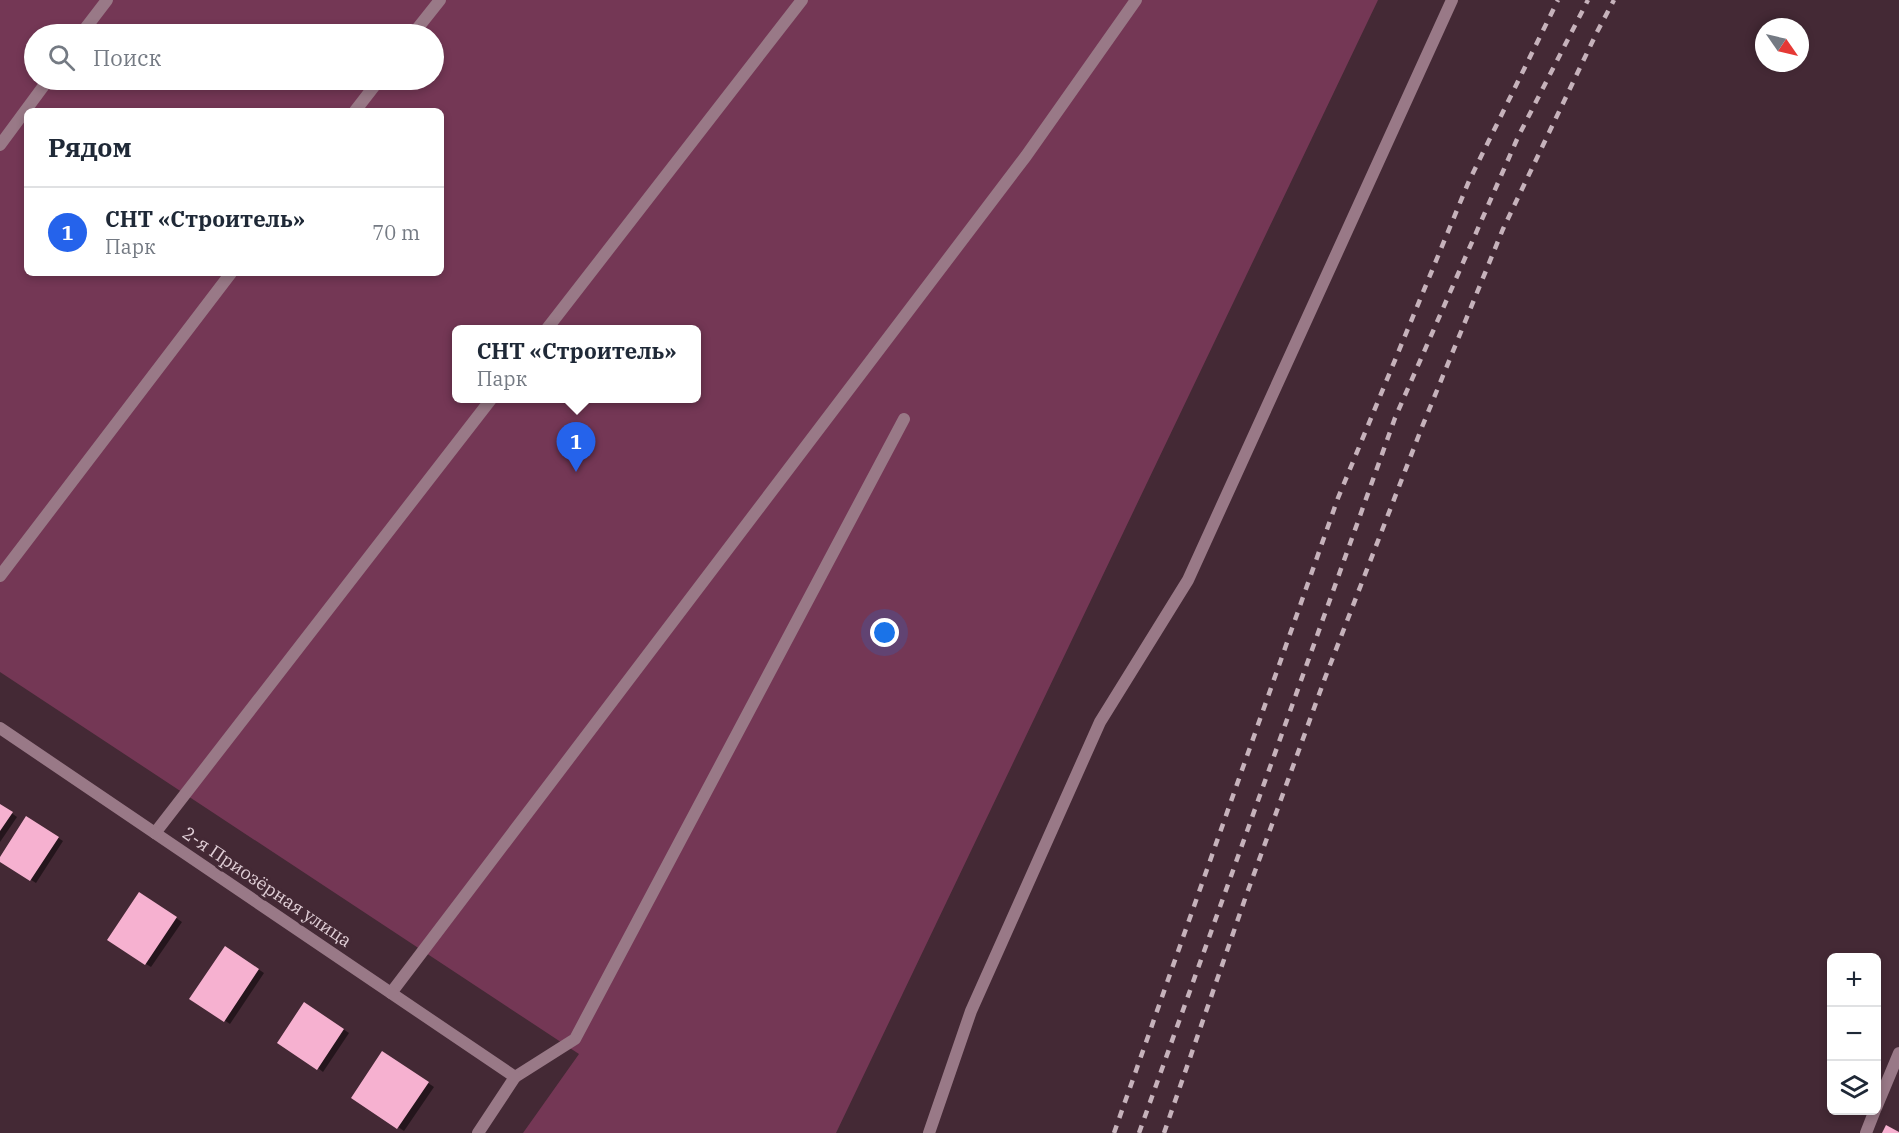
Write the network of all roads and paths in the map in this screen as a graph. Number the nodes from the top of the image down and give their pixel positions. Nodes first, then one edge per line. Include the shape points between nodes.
1 (107, 0) edge
2 (440, 0) edge
3 (802, 0) edge
4 (1136, 0) edge
5 (1452, 0) edge
6 (89, 24) edge
7 (421, 24) edge
8 (41, 90) edge
9 (371, 90) edge
10 (27, 108) edge
11 (357, 108) edge
12 (24, 112) edge
13 (0, 145) edge
14 (229, 276) edge
15 (550, 325) edge
16 (489, 403) edge
17 (904, 419) dead end
18 (0, 576) edge
19 (0, 728) edge
20 (155, 833) junction
21 (391, 993) junction
22 (1899, 1053) edge
23 (515, 1077) junction
24 (1881, 1097) edge
25 (1874, 1115) edge
26 (478, 1133) edge
27 (929, 1133) edge
28 (1866, 1133) edge

1 - 6 street
2 - 7 street
3 - 15 street
4 - 21 street via 1026,156
5 - 27 street via 1188,580 1100,722 971,1011
8 - 10 street
9 - 11 street
12 - 13 street
14 - 18 street
16 - 20 street
17 - 23 street via 575,1039
19 - 20 street, 2-я Приозёрная улица
20 - 21 street, 2-я Приозёрная улица
21 - 23 street, 2-я Приозёрная улица
22 - 24 street
23 - 26 street
25 - 28 street

